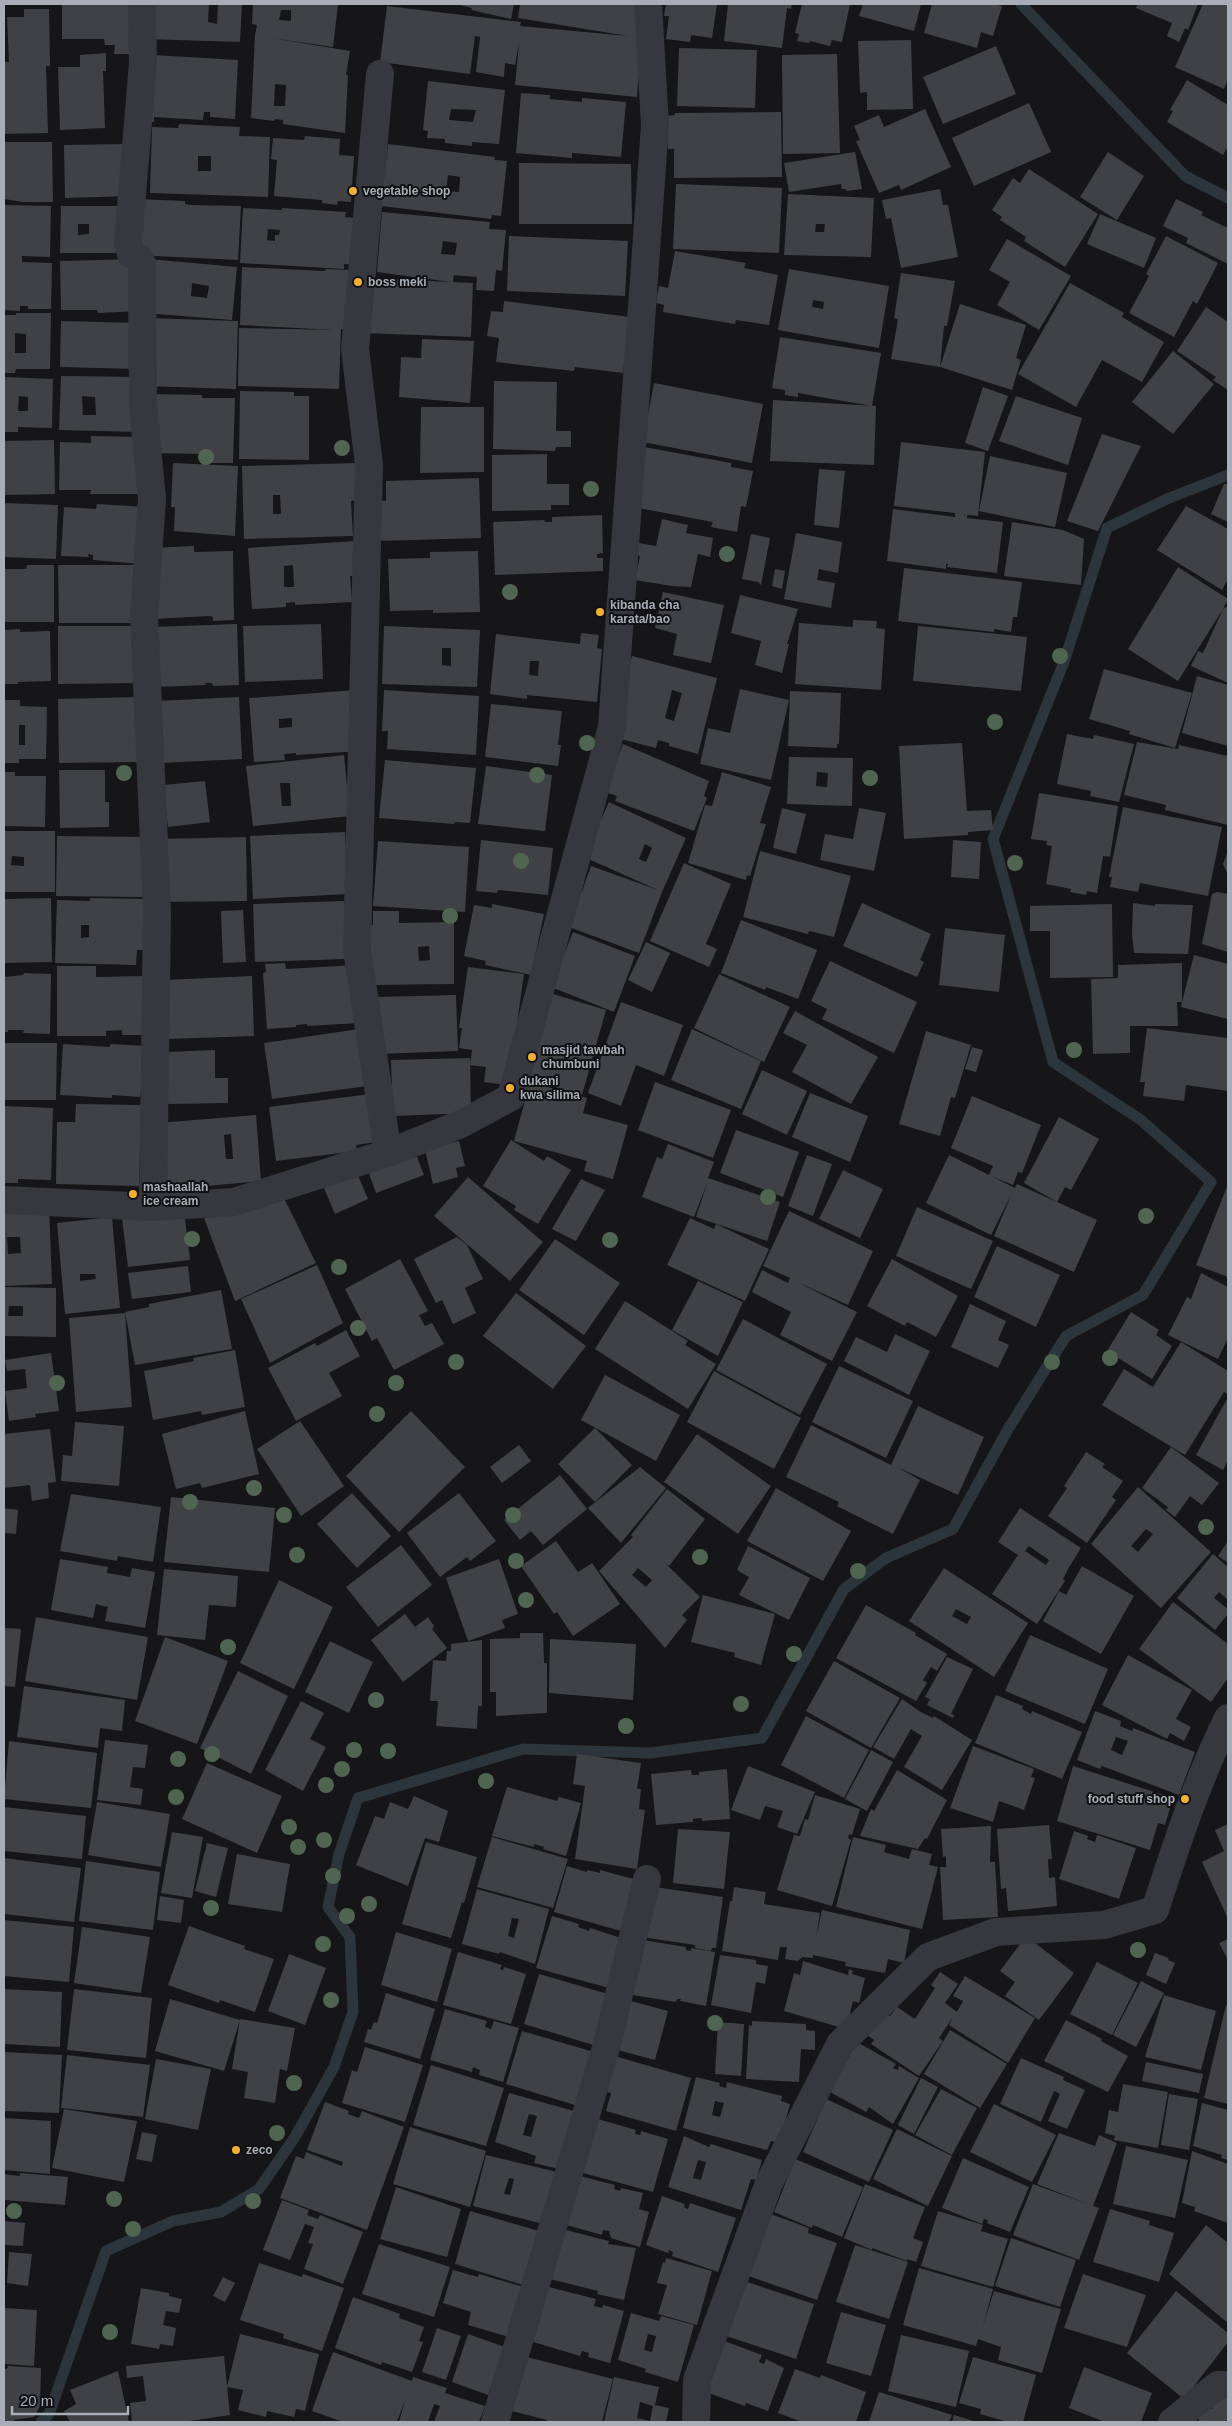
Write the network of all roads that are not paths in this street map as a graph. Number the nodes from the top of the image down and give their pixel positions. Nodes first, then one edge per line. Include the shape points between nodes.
1 (142, 4) edge
2 (648, 4) edge
3 (380, 74) dead end
4 (388, 1153) junction
5 (4, 1200) edge
6 (153, 1207) junction
7 (1228, 1718) edge
8 (647, 1879) dead end
9 (1228, 2385) edge
10 (495, 2422) edge
11 (696, 2422) edge
12 (1172, 2422) edge

1 - 6 street via 143,63 128,242 131,254 140,258 142,264 143,406 152,499 144,616 157,911
2 - 4 street via 655,125 612,727 511,1097 462,1124
3 - 4 street via 355,349 369,465 356,950
4 - 6 street via 234,1202
5 - 6 street
7 - 11 street via 1214,1747 1155,1910 1104,1925 996,1932 928,1957 840,2044 769,2183 697,2380
8 - 10 street via 607,2044
9 - 12 street via 1218,2385

